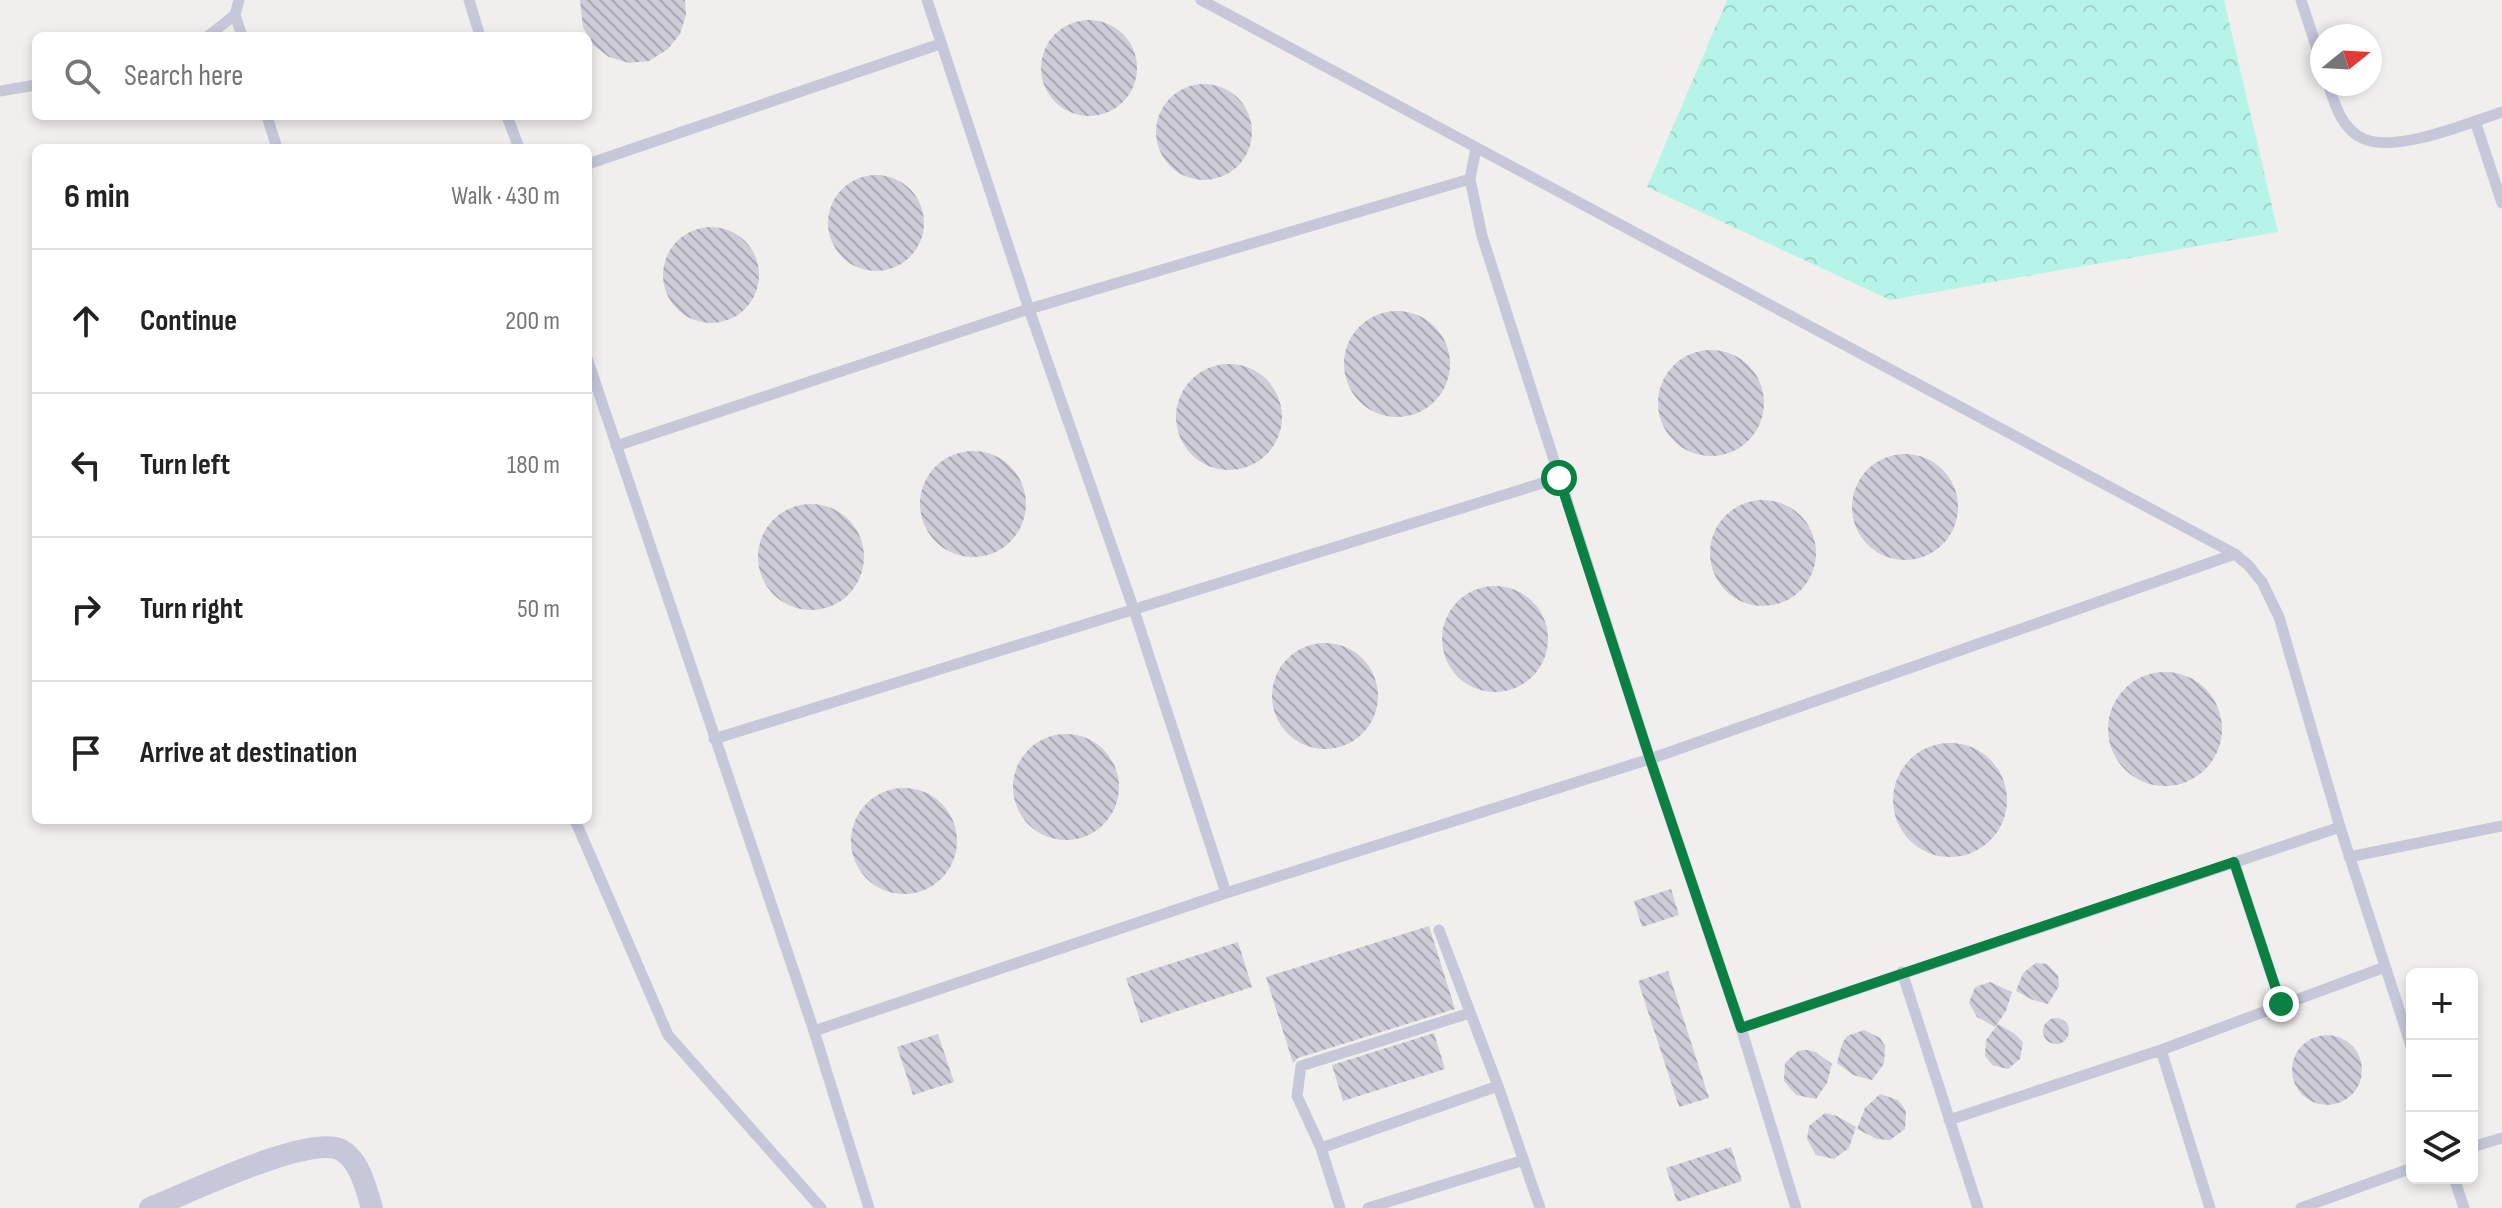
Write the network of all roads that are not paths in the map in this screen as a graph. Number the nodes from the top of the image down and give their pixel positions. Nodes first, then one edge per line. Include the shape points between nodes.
1 (239, 0) edge
2 (469, 0) edge
3 (927, 0) edge
4 (1201, 0) edge
5 (2301, 0) edge
6 (235, 15) junction
7 (2310, 27) edge
8 (213, 32) edge
9 (241, 32) edge
10 (479, 32) edge
11 (940, 44) junction
12 (32, 86) edge
13 (0, 91) edge
14 (2333, 96) edge
15 (2502, 112) edge
16 (268, 120) edge
17 (508, 120) edge
18 (2475, 121) junction
19 (276, 144) edge
20 (518, 144) edge
21 (1476, 148) junction
22 (592, 163) edge
23 (1470, 179) junction
24 (2502, 203) edge
25 (1029, 309) junction
26 (592, 373) edge
27 (616, 446) junction
28 (1559, 478) junction
29 (2235, 554) junction
30 (1134, 610) junction
31 (714, 739) junction
32 (1650, 759) junction
33 (577, 824) edge
34 (2502, 826) edge
35 (2340, 827) junction
36 (2349, 857) junction
37 (2234, 862) junction
38 (1226, 893) junction
39 (1439, 930) dead end
40 (2385, 967) junction
41 (1902, 972) junction
42 (2281, 1004) junction
43 (1470, 1013) junction
44 (1741, 1028) junction
45 (814, 1031) junction
46 (2409, 1040) edge
47 (2161, 1050) junction
48 (1498, 1086) junction
49 (1949, 1120) junction
50 (2502, 1138) edge
51 (2478, 1145) edge
52 (1321, 1148) junction
53 (1524, 1160) junction
54 (2406, 1170) edge
55 (2456, 1184) edge
56 (150, 1208) edge
57 (372, 1208) edge
58 (821, 1208) edge
59 (869, 1208) edge
60 (1340, 1208) edge
61 (1368, 1208) edge
62 (1540, 1208) edge
63 (1796, 1208) edge
64 (1978, 1208) edge
65 (2210, 1208) edge
66 (2301, 1208) edge
67 (2464, 1208) edge

1 - 6 lane
2 - 10 lane
3 - 11 lane
4 - 21 lane
5 - 7 lane
6 - 8 lane
6 - 9 lane
11 - 22 lane
11 - 25 lane
12 - 13 lane
14 - 18 lane via 2342,120 2363,139 2378,143
15 - 18 lane
16 - 19 lane
17 - 20 lane
18 - 24 lane
21 - 23 lane
21 - 29 lane
23 - 25 lane
23 - 28 lane via 1482,236
25 - 27 lane
25 - 30 lane
26 - 27 lane
27 - 31 lane
28 - 30 lane
28 - 32 lane
29 - 32 lane
29 - 35 lane via 2262,582 2279,617
30 - 31 lane
30 - 38 lane
31 - 45 lane
32 - 38 lane
32 - 44 lane
33 - 58 lane via 668,1035
34 - 36 lane
35 - 36 lane
35 - 37 lane
36 - 40 lane
37 - 41 lane
37 - 42 lane
38 - 45 lane
39 - 43 lane
40 - 42 lane
40 - 46 lane
41 - 44 lane
41 - 49 lane
42 - 47 lane
43 - 48 lane
43 - 52 lane via 1301,1066 1297,1096
44 - 63 lane
45 - 59 lane
47 - 49 lane
47 - 65 lane
48 - 52 lane
48 - 53 lane
49 - 64 lane
50 - 51 lane
52 - 60 lane
53 - 61 lane
53 - 62 lane
54 - 66 lane
55 - 67 lane
56 - 57 street via 291,1151 327,1146 343,1150 358,1167

